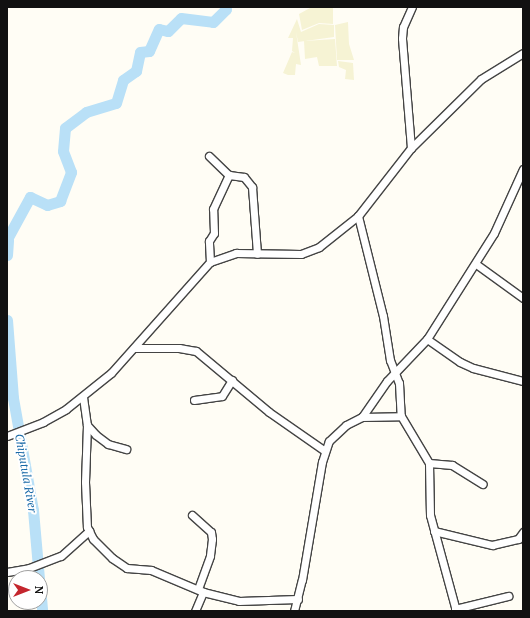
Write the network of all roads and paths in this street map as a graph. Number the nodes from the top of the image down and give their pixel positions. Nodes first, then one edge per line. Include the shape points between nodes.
1 (412, 7) edge
2 (523, 52) edge
3 (411, 148) junction
4 (209, 156) dead end
5 (523, 169) edge
6 (229, 175) junction
7 (358, 216) junction
8 (257, 254) junction
9 (210, 262) junction
10 (476, 264) junction
11 (523, 298) edge
12 (427, 339) junction
13 (134, 348) junction
14 (394, 373) junction
15 (232, 380) junction
16 (523, 380) edge
17 (83, 397) junction
18 (194, 400) dead end
19 (401, 416) junction
20 (362, 418) junction
21 (87, 425) junction
22 (7, 436) edge
23 (126, 449) dead end
24 (325, 451) junction
25 (429, 463) junction
26 (483, 484) dead end
27 (192, 515) dead end
28 (89, 531) junction
29 (434, 531) junction
30 (523, 532) edge
31 (7, 572) edge
32 (201, 590) junction
33 (508, 596) dead end
34 (298, 599) junction
35 (456, 610) edge
36 (195, 611) edge
37 (294, 611) edge

1 - 3 street via 403,26 402,38
2 - 3 street via 481,79
3 - 7 street
4 - 6 street
5 - 10 street via 508,207
6 - 8 street via 244,177 252,187
6 - 9 street via 213,209 214,233 209,240
7 - 8 street via 311,251 293,255
7 - 14 street
8 - 9 street via 236,253
9 - 13 street
10 - 11 street
10 - 12 street
12 - 14 street
12 - 16 street via 473,368
13 - 15 street via 179,348 196,351
13 - 17 street
14 - 19 street via 399,383
14 - 20 street
15 - 18 street via 222,396
15 - 24 street via 269,412
17 - 21 street
17 - 22 street via 43,422
19 - 20 street
19 - 25 street
20 - 24 street via 336,432
21 - 23 street via 101,441
21 - 28 street via 85,482
24 - 34 street
25 - 26 street via 452,465
25 - 29 street via 430,515
27 - 32 street via 211,532 212,539
28 - 31 street via 60,556 29,568
28 - 32 street via 112,558 127,568 151,570
29 - 30 street via 492,545 518,539
29 - 35 street
32 - 34 street via 239,601
32 - 36 street
33 - 35 street
34 - 37 street

